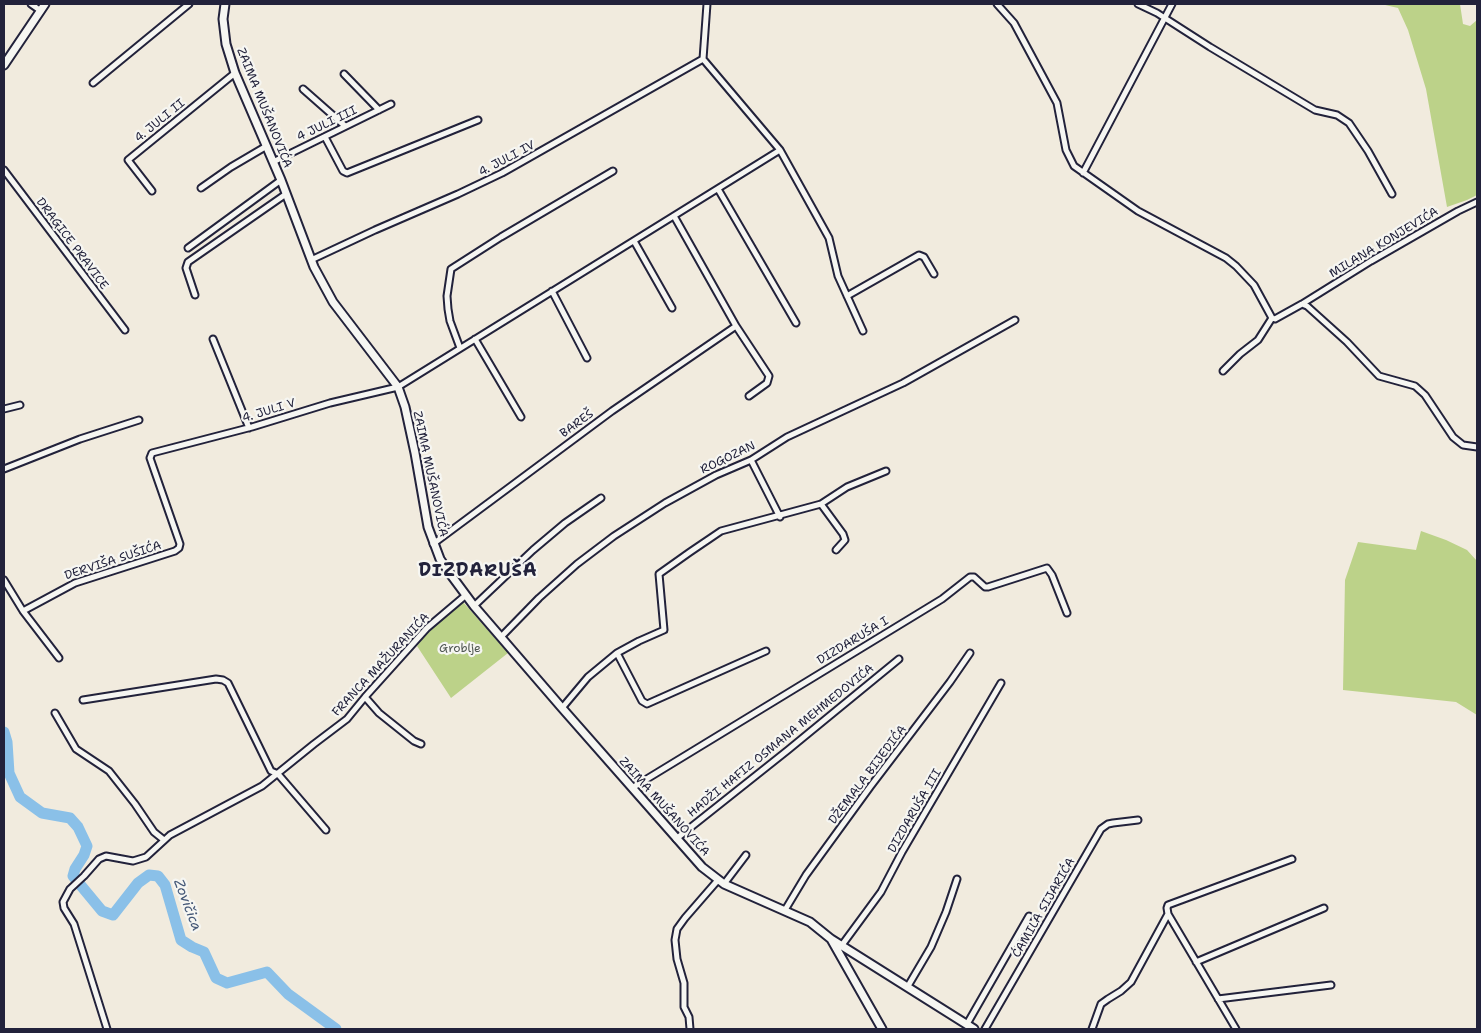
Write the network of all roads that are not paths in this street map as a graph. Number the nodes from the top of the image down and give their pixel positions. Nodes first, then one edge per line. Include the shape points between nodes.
1 (31, 4) edge
2 (46, 4) edge
3 (190, 4) edge
4 (224, 4) edge
5 (707, 4) edge
6 (997, 4) edge
7 (1138, 4) edge
8 (1172, 4) edge
9 (40, 11) junction
10 (1165, 18) junction
11 (7, 55) edge
12 (703, 59) junction
13 (4, 65) edge
14 (235, 73) junction
15 (344, 74) dead end
16 (94, 83) dead end
17 (303, 90) dead end
18 (391, 104) dead end
19 (379, 110) junction
20 (478, 120) dead end
21 (345, 126) junction
22 (325, 137) junction
23 (265, 147) junction
24 (780, 150) junction
25 (273, 162) junction
26 (4, 170) edge
27 (613, 171) dead end
28 (1083, 173) junction
29 (281, 180) junction
30 (201, 188) dead end
31 (718, 189) junction
32 (152, 191) dead end
33 (286, 194) junction
34 (1392, 194) dead end
35 (1477, 202) edge
36 (674, 216) junction
37 (634, 240) junction
38 (188, 248) dead end
39 (311, 260) junction
40 (934, 274) dead end
41 (552, 291) junction
42 (195, 295) dead end
43 (847, 296) junction
44 (1302, 304) junction
45 (672, 308) dead end
46 (1272, 318) junction
47 (1014, 320) dead end
48 (796, 323) dead end
49 (736, 326) junction
50 (125, 330) dead end
51 (863, 331) dead end
52 (213, 339) dead end
53 (475, 339) junction
54 (460, 348) junction
55 (587, 358) dead end
56 (1223, 372) dead end
57 (398, 387) junction
58 (748, 396) dead end
59 (20, 405) dead end
60 (4, 409) edge
61 (521, 417) dead end
62 (139, 420) dead end
63 (249, 428) junction
64 (1477, 447) edge
65 (150, 458) joint
66 (751, 460) junction
67 (4, 468) edge
68 (886, 471) dead end
69 (601, 498) dead end
70 (821, 504) junction
71 (780, 517) junction
72 (434, 544) junction
73 (836, 550) dead end
74 (4, 580) edge
75 (466, 595) junction
76 (474, 606) junction
77 (23, 611) junction
78 (1067, 613) dead end
79 (501, 637) junction
80 (766, 651) dead end
81 (618, 653) junction
82 (970, 653) dead end
83 (59, 658) dead end
84 (899, 659) dead end
85 (1001, 683) dead end
86 (365, 697) junction
87 (83, 700) dead end
88 (562, 708) junction
89 (55, 713) dead end
90 (422, 744) dead end
91 (278, 774) junction
92 (632, 788) junction
93 (1138, 820) dead end
94 (326, 830) dead end
95 (676, 839) junction
96 (164, 840) junction
97 (746, 855) dead end
98 (1292, 859) dead end
99 (957, 879) dead end
100 (721, 882) junction
101 (1324, 908) dead end
102 (784, 910) junction
103 (1168, 914) junction
104 (1029, 916) dead end
105 (831, 939) junction
106 (842, 945) junction
107 (1196, 962) junction
108 (1331, 985) dead end
109 (908, 986) junction
110 (1218, 999) junction
111 (967, 1024) junction
112 (107, 1029) edge
113 (690, 1029) edge
114 (882, 1029) edge
115 (974, 1029) edge
116 (985, 1029) edge
117 (1092, 1029) edge
118 (1236, 1029) edge

1 - 9 street
2 - 9 street
3 - 16 street
4 - 14 street, ZAIMA MUŠANOVIĆA via 226,44
5 - 12 street
6 - 28 street via 1014,23 1050,89 1057,103 1066,150 1074,166
7 - 10 street
8 - 10 street
9 - 11 street
10 - 28 street
10 - 34 street via 1315,110 1337,115 1349,122
11 - 13 street
12 - 24 street
12 - 39 street, 4. JULI IV via 502,173
14 - 23 street, ZAIMA MUŠANOVIĆA
14 - 32 street, 4. JULI II via 128,160
15 - 19 street
17 - 21 street
18 - 19 street, 4 JULI III
19 - 21 street, 4 JULI III
20 - 22 street via 347,173
21 - 22 street, 4 JULI III
22 - 25 street, 4 JULI III
23 - 25 street, ZAIMA MUŠANOVIĆA
23 - 30 street
24 - 31 street
24 - 43 street via 829,238 838,276
25 - 29 street, ZAIMA MUŠANOVIĆA
26 - 50 street, DRAGICE PRAVICE
27 - 54 street via 451,269 448,309
28 - 46 street via 1138,211 1226,258 1246,274
29 - 33 street, ZAIMA MUŠANOVIĆA
29 - 38 street
31 - 36 street
31 - 48 street
33 - 39 street, ZAIMA MUŠANOVIĆA
33 - 42 street via 188,262 186,268
35 - 44 street, MILANA KONJEVIĆA via 1370,261
36 - 37 street
36 - 49 street
37 - 41 street
37 - 45 street
39 - 57 street, ZAIMA MUŠANOVIĆA via 330,298
40 - 43 street via 924,257 919,255
41 - 53 street
41 - 55 street
43 - 51 street
44 - 46 street, MILANA KONJEVIĆA
44 - 64 street via 1347,342 1379,376 1415,386 1426,396 1452,437 1462,445
46 - 56 street via 1258,340
47 - 66 street, ROGOZAN via 903,383 787,437
49 - 58 street via 769,376 767,383
49 - 72 street, BAREŠ via 612,411
52 - 63 street
53 - 54 street
53 - 61 street
54 - 57 street
57 - 63 street, 4. JULI V via 330,403
57 - 72 street, ZAIMA MUŠANOVIĆA
59 - 60 street
62 - 67 street
63 - 65 street, 4. JULI V via 152,454
65 - 77 street, DERVIŠA SUŠIĆA via 179,548 75,583
66 - 71 street
66 - 79 street, ROGOZAN via 664,502 614,536 577,564
68 - 70 street
69 - 76 street via 533,550
70 - 71 street
70 - 73 street via 845,540
71 - 81 street via 721,531 659,574 664,630
72 - 75 street, ZAIMA MUŠANOVIĆA via 440,559
74 - 77 street
75 - 76 street, ZAIMA MUŠANOVIĆA
75 - 86 street, FRANCA MAŽURANIĆA via 427,628
76 - 79 street, ZAIMA MUŠANOVIĆA
77 - 83 street
78 - 92 street, DIZDARUŠA I via 1047,568 988,587 970,577 942,599
79 - 88 street, ZAIMA MUŠANOVIĆA
80 - 81 street via 646,704
81 - 88 street via 588,677
82 - 102 street, DŽEMALA BIJEDIĆA via 806,875
84 - 95 street, HADŽI HAFIZ OSMANA MEHMEDOVIĆA
85 - 106 street, DIZDARUŠA III via 881,892
86 - 90 street via 379,713
86 - 91 street, FRANCA MAŽURANIĆA via 348,719
87 - 91 street via 223,680 228,683 271,771
88 - 92 street, ZAIMA MUŠANOVIĆA
89 - 96 street via 76,749 109,771 154,832
91 - 94 street
91 - 96 street, FRANCA MAŽURANIĆA
92 - 95 street, ZAIMA MUŠANOVIĆA
93 - 116 street, ĆAMILA SIJARIĆA via 1113,822 1102,829
95 - 100 street, ZAIMA MUŠANOVIĆA
96 - 112 street, FRANCA MAŽURANIĆA via 146,857 133,861 106,856 99,859 70,889 63,902 74,924
97 - 100 street
98 - 103 street via 1168,905
99 - 109 street via 931,947
100 - 102 street, ZAIMA MUŠANOVIĆA
100 - 113 street via 677,930 677,959 684,983 684,1007
101 - 107 street
102 - 105 street, ZAIMA MUŠANOVIĆA via 810,922
103 - 107 street
103 - 117 street via 1130,982 1101,1004
104 - 111 street, ĆAMILA SIJARIĆA
105 - 106 street
105 - 114 street
106 - 109 street
107 - 110 street
108 - 110 street
109 - 111 street
110 - 118 street
111 - 115 street

